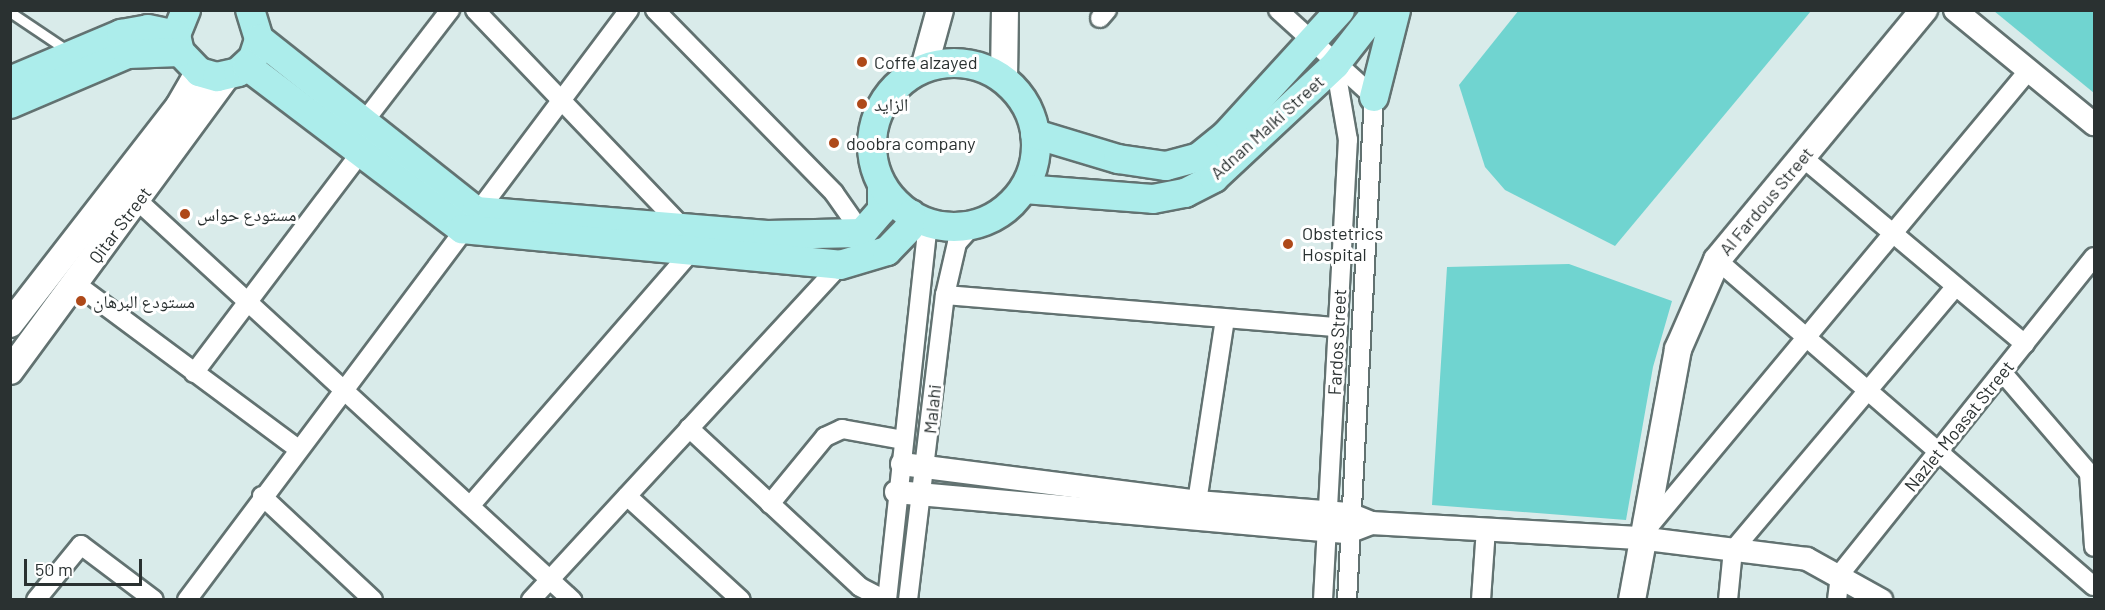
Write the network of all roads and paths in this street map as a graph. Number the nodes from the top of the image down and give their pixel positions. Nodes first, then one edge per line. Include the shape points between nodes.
1 (150, 10) edge
2 (250, 10) edge
3 (450, 10) edge
4 (475, 10) edge
5 (629, 10) edge
6 (654, 10) edge
7 (940, 10) edge
8 (1005, 10) edge
9 (1278, 10) edge
10 (1340, 10) edge
11 (1378, 10) edge
12 (1396, 10) edge
13 (1924, 10) edge
14 (1955, 10) edge
15 (10, 12) edge
16 (259, 39) junction
17 (1313, 41) junction
18 (185, 42) edge
19 (73, 55) junction
20 (1335, 65) junction
21 (924, 68) junction
22 (237, 71) junction
23 (2028, 71) junction
24 (1004, 80) junction
25 (10, 81) edge
26 (1374, 97) junction
27 (562, 102) junction
28 (10, 104) edge
29 (363, 123) junction
30 (2094, 124) edge
31 (1035, 134) junction
32 (361, 152) junction
33 (1802, 157) junction
34 (882, 188) junction
35 (1024, 189) junction
36 (138, 201) junction
37 (919, 219) junction
38 (469, 220) junction
39 (973, 225) junction
40 (862, 233) junction
41 (1891, 234) junction
42 (688, 239) junction
43 (766, 246) junction
44 (2094, 257) edge
45 (1717, 260) junction
46 (840, 265) junction
47 (76, 284) junction
48 (1955, 287) junction
49 (945, 295) junction
50 (247, 301) junction
51 (1225, 320) junction
52 (10, 324) edge
53 (1338, 327) junction
54 (1806, 337) junction
55 (2025, 344) junction
56 (10, 371) edge
57 (2002, 372) junction
58 (194, 373) junction
59 (342, 388) junction
60 (1870, 391) junction
61 (689, 428) junction
62 (904, 440) junction
63 (297, 448) junction
64 (1939, 451) junction
65 (902, 464) junction
66 (926, 469) junction
67 (896, 492) junction
68 (262, 496) junction
69 (627, 496) junction
70 (922, 497) junction
71 (1197, 502) junction
72 (770, 504) junction
73 (470, 506) junction
74 (1337, 522) junction
75 (1486, 528) junction
76 (1639, 538) junction
77 (2094, 547) edge
78 (1733, 550) junction
79 (1840, 574) junction
80 (550, 579) junction
81 (2094, 586) edge
82 (855, 593) edge
83 (36, 600) edge
84 (154, 600) edge
85 (187, 600) edge
86 (373, 600) edge
87 (531, 600) edge
88 (572, 600) edge
89 (741, 600) edge
90 (887, 600) edge
91 (908, 600) edge
92 (1323, 600) edge
93 (1347, 600) edge
94 (1481, 600) edge
95 (1632, 600) edge
96 (1728, 600) edge
97 (1837, 600) edge
98 (1881, 600) edge

1 - 18 main road
2 - 16 main road
3 - 29 street
4 - 27 street
5 - 27 street
6 - 40 street via 834,193
7 - 21 main road
8 - 24 main road
9 - 17 street
10 - 17 main road, Adnan Malki Street
11 - 20 main road, Adnan Malki Street
12 - 26 main road
13 - 33 main road, Al Fardous Street
14 - 23 street
15 - 19 lane
16 - 22 main road
16 - 29 main road
17 - 20 street
17 - 31 main road, Adnan Malki Street via 1199,157 1166,166 1118,159
18 - 19 main road via 148,29
18 - 22 main road
18 - 28 main road via 128,54
18 - 52 main road, Qitar Street via 152,142
19 - 25 main road
20 - 26 street
20 - 35 main road, Adnan Malki Street via 1214,178 1185,193 1153,199 1086,198
20 - 53 street, Fardos Street via 1348,140
21 - 24 main road via 966,63
21 - 34 main road via 904,79 877,116 873,151
22 - 32 main road
22 - 36 main road, Qitar Street
23 - 30 street
23 - 41 street
24 - 31 main road via 1019,95
26 - 74 street, Fardos Street
27 - 38 street
27 - 42 street
29 - 38 main road
31 - 35 main road via 1036,153
32 - 38 main road
32 - 50 street
33 - 41 street
33 - 45 main road, Al Fardous Street
34 - 37 main road
34 - 40 main road via 882,210
35 - 39 main road via 993,218
36 - 47 main road, Qitar Street
36 - 50 street
37 - 39 main road
37 - 46 main road via 887,251
37 - 62 street, Malahi
38 - 42 main road
38 - 59 street
39 - 49 street, Malahi via 957,243
40 - 43 main road
41 - 48 street
41 - 54 street
42 - 43 main road
42 - 73 street
43 - 46 main road
44 - 55 street, Nazlet Moasat Street
45 - 54 street
45 - 76 main road, Al Fardous Street via 1678,349
46 - 61 street
47 - 56 main road, Qitar Street
47 - 58 street
48 - 55 street
48 - 60 street
49 - 51 street
49 - 66 street, Malahi
50 - 58 street
50 - 59 street
51 - 53 street
51 - 71 street
53 - 74 street, Fardos Street
54 - 60 street
54 - 76 street
55 - 57 street, Nazlet Moasat Street
57 - 64 street, Nazlet Moasat Street
57 - 77 street via 2089,473
58 - 63 street
59 - 63 street
59 - 73 street
60 - 64 street
60 - 78 street
61 - 69 street
61 - 72 street
62 - 65 street, Malahi
62 - 72 street via 842,429 825,437
63 - 68 street
64 - 79 street, Nazlet Moasat Street
64 - 81 street
65 - 66 street
65 - 67 street, Malahi
66 - 70 street, Malahi
66 - 71 street
67 - 70 street
67 - 90 street, Malahi
68 - 85 street
68 - 86 street
69 - 80 street
69 - 89 street
70 - 74 street
70 - 91 street, Malahi
71 - 74 street
72 - 82 street
73 - 80 street
74 - 75 street
74 - 92 street, Fardos Street
74 - 93 street, Fardos Street
75 - 76 street
75 - 94 street
76 - 78 street
76 - 95 main road, Al Fardous Street
78 - 79 street via 1807,559
78 - 96 street
79 - 97 street
79 - 98 street
80 - 87 street
80 - 88 street
82 - 90 street
83 - 84 street via 81,545

